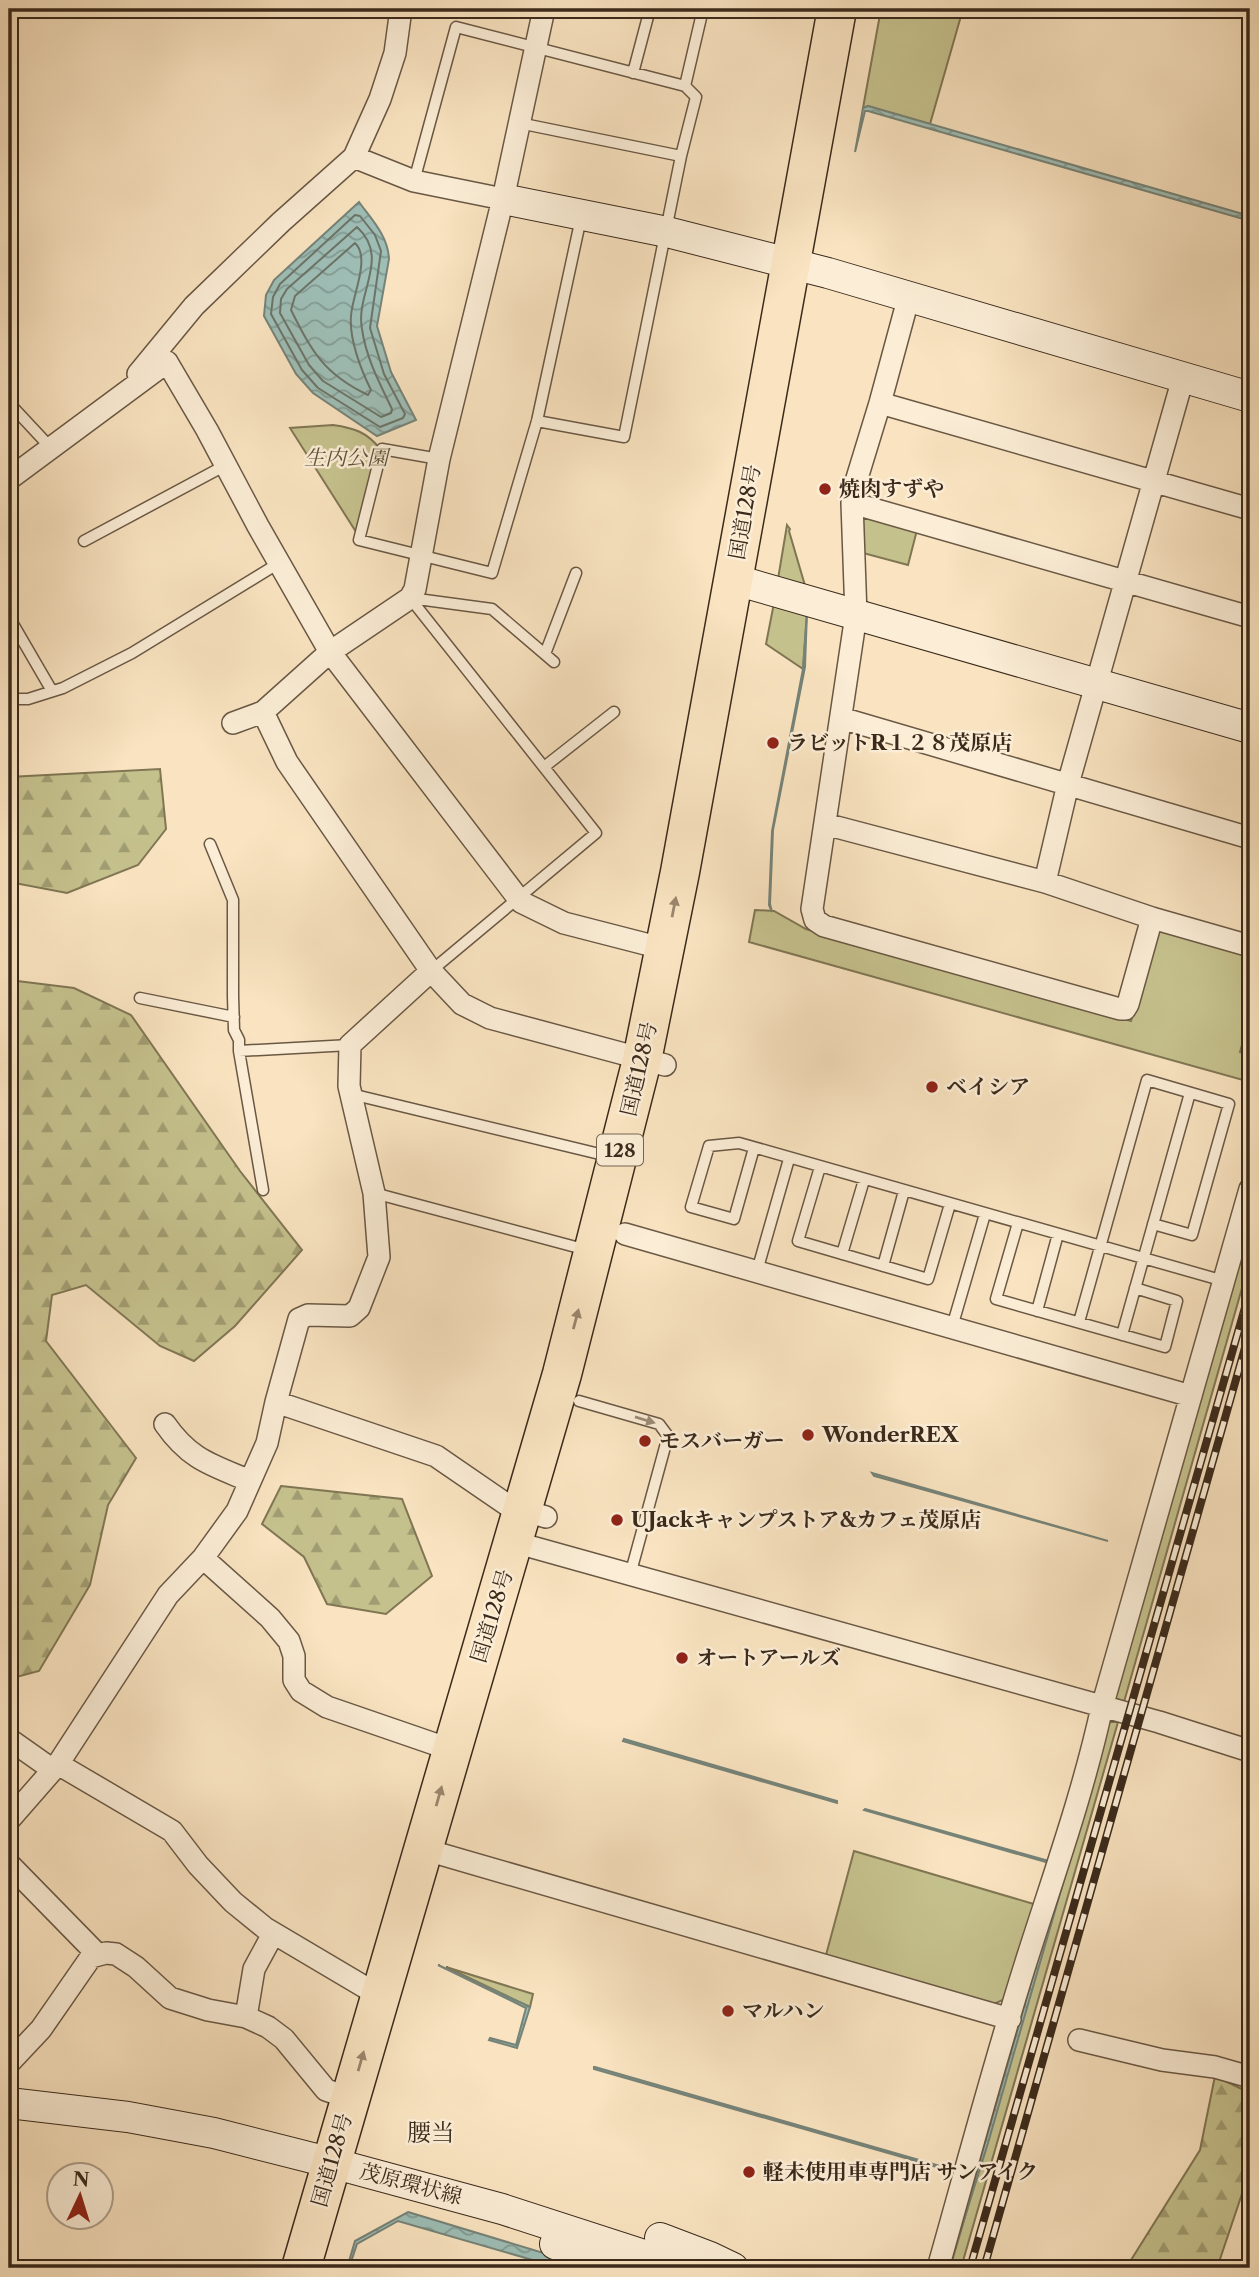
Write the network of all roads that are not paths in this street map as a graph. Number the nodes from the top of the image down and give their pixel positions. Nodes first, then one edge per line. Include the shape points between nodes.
1 (401, 9) edge
2 (544, 9) edge
3 (650, 9) edge
4 (704, 9) edge
5 (837, 9) edge
6 (863, 9) edge
7 (535, 48) junction
8 (633, 73) junction
9 (685, 86) junction
10 (519, 122) junction
11 (681, 156) junction
12 (354, 157) junction
13 (414, 181) junction
14 (503, 199) junction
15 (582, 214) junction
16 (667, 232) junction
17 (802, 266) junction
18 (909, 296) junction
19 (1183, 378) junction
20 (1250, 397) edge
21 (118, 399) junction
22 (9, 403) edge
23 (880, 403) junction
24 (537, 421) junction
25 (51, 448) junction
26 (439, 459) junction
27 (226, 465) junction
28 (9, 479) edge
29 (1155, 482) junction
30 (852, 503) junction
31 (1250, 509) edge
32 (84, 541) dead end
33 (421, 556) junction
34 (279, 563) junction
35 (576, 573) dead end
36 (1126, 580) junction
37 (745, 583) junction
38 (410, 598) junction
39 (856, 615) junction
40 (9, 617) edge
41 (1250, 617) edge
42 (330, 652) junction
43 (545, 654) junction
44 (554, 662) dead end
45 (1096, 683) junction
46 (52, 691) junction
47 (9, 699) edge
48 (263, 712) junction
49 (614, 712) dead end
50 (841, 718) junction
51 (233, 723) dead end
52 (1250, 728) edge
53 (544, 767) junction
54 (1068, 785) junction
55 (825, 824) junction
56 (1250, 838) edge
57 (210, 844) dead end
58 (1045, 882) junction
59 (518, 898) junction
60 (1152, 918) junction
61 (1250, 946) edge
62 (665, 949) junction
63 (431, 971) junction
64 (140, 998) dead end
65 (234, 1017) junction
66 (350, 1045) junction
67 (239, 1051) junction
68 (654, 1062) junction
69 (1190, 1093) junction
70 (351, 1094) junction
71 (754, 1148) junction
72 (618, 1159) junction
73 (789, 1159) junction
74 (820, 1167) junction
75 (864, 1180) junction
76 (1250, 1189) edge
77 (263, 1190) dead end
78 (904, 1191) junction
79 (374, 1193) junction
80 (950, 1204) junction
81 (985, 1214) junction
82 (1018, 1223) junction
83 (1153, 1224) junction
84 (1058, 1234) junction
85 (609, 1243) junction
86 (1101, 1246) junction
87 (842, 1254) junction
88 (1143, 1258) junction
89 (883, 1266) junction
90 (757, 1271) junction
91 (1224, 1281) junction
92 (1135, 1288) junction
93 (1037, 1311) junction
94 (1079, 1322) junction
95 (952, 1327) junction
96 (1122, 1335) junction
97 (1191, 1396) junction
98 (579, 1401) junction
99 (276, 1402) junction
100 (165, 1424) dead end
101 (250, 1481) junction
102 (530, 1530) junction
103 (203, 1558) junction
104 (630, 1575) junction
105 (1102, 1707) junction
106 (9, 1738) edge
107 (452, 1750) junction
108 (1250, 1751) edge
109 (55, 1767) junction
110 (9, 1820) edge
111 (435, 1853) junction
112 (9, 1864) edge
113 (273, 1934) junction
114 (98, 1955) junction
115 (381, 1993) junction
116 (246, 2017) junction
117 (1010, 2019) junction
118 (1079, 2040) dead end
119 (9, 2063) edge
120 (1250, 2077) edge
121 (350, 2098) junction
122 (9, 2103) edge
123 (344, 2166) junction
124 (502, 2209) junction
125 (612, 2255) edge
126 (301, 2268) edge
127 (327, 2268) edge
128 (684, 2268) edge
129 (733, 2268) edge
130 (938, 2268) edge

1 - 12 street via 396,53
2 - 7 street
3 - 8 lane
4 - 9 lane
5 - 17 highway, 国道128号 / 128
6 - 17 highway, 国道128号 / 128
7 - 8 lane
7 - 10 street
7 - 13 lane via 456,26
8 - 9 lane
9 - 11 lane via 696,97
10 - 11 lane
10 - 14 street
11 - 16 lane
12 - 13 street
12 - 21 street via 194,306
13 - 14 street
14 - 15 street
14 - 26 street
15 - 16 street
15 - 24 lane
16 - 17 street
16 - 24 lane via 624,437
17 - 18 street
17 - 37 highway, 国道128号 / 128
18 - 19 street
18 - 23 street
19 - 20 street
19 - 29 street
21 - 25 street
21 - 27 street via 167,362
22 - 25 lane
23 - 29 street
23 - 30 street
24 - 33 lane via 492,573
25 - 28 street
26 - 33 street
26 - 33 lane via 382,449 359,540
27 - 32 lane
27 - 34 street
29 - 31 street
29 - 36 street
30 - 36 street
30 - 39 street
33 - 38 street
34 - 42 street
34 - 46 lane via 132,653
35 - 43 lane
36 - 41 street
36 - 45 street
37 - 39 street
62 -> 37 highway, 国道128号 / 128
37 - 68 highway, 国道128号 / 128 via 706,874
38 - 42 street
38 - 43 lane via 492,609
38 - 53 lane
39 - 45 street
39 - 50 street
40 - 46 lane
42 - 48 street
42 - 59 street
43 - 44 lane
45 - 52 street
45 - 54 street
46 - 47 lane
48 - 51 street
48 - 63 street via 288,762
49 - 53 lane
50 - 54 street
50 - 55 street
53 - 59 lane via 596,834
54 - 56 street
54 - 58 street
55 - 58 street
55 - 60 street via 813,914 819,924 1125,1009
57 - 65 lane via 233,900
58 - 60 street
59 - 62 street via 564,923
59 - 63 lane
60 - 61 street
62 - 68 highway, 国道128号 / 128
63 - 66 street
63 - 68 street via 475,1012
64 - 65 lane
65 - 67 lane
66 - 67 lane
66 - 70 street
67 - 77 lane
68 - 72 highway, 国道128号 / 128
68 - 85 highway, 国道128号 / 128
69 - 83 lane
69 - 83 lane via 1229,1104 1192,1234
69 - 86 lane via 1147,1080
70 - 72 lane
70 - 79 street
71 - 71 lane via 739,1143 709,1146 691,1207 734,1219
71 - 73 lane
72 - 85 highway, 国道128号 / 128
73 - 74 lane
73 - 90 lane
74 - 75 lane
74 - 87 lane via 798,1241
75 - 78 lane
75 - 87 lane
76 - 91 street
78 - 80 lane
78 - 89 lane
79 - 85 lane
79 - 99 street via 379,1257 359,1308 350,1316 308,1314 299,1319
80 - 81 lane
80 - 89 lane via 928,1279
81 - 82 lane
81 - 95 lane
82 - 84 lane
82 - 93 lane via 996,1298
83 - 88 lane
84 - 86 lane
84 - 93 lane
85 - 90 street
85 - 98 highway, 国道128号 / 128
102 -> 85 highway, 国道128号 / 128
86 - 88 lane
86 - 94 lane
87 - 89 lane
88 - 91 lane
88 - 92 lane
90 - 95 street
91 - 97 street
92 - 96 lane
92 - 96 lane via 1177,1301 1165,1347
93 - 94 lane
94 - 96 lane
95 - 97 street
97 - 105 street
98 - 102 highway, 国道128号 / 128
98 -> 104 lane via 659,1424 668,1436
99 - 101 street via 267,1443
99 - 102 street via 436,1456 509,1506
100 - 101 street via 179,1444 200,1459
101 - 103 street via 237,1511
102 - 104 street
102 - 107 highway, 国道128号 / 128
102 - 111 highway, 国道128号 / 128
103 - 107 street via 289,1641 294,1680 302,1691 327,1707
103 - 109 street via 168,1595
104 - 105 street
105 - 108 street
105 - 117 street
106 - 109 street
111 -> 107 highway, 国道128号 / 128
109 - 110 street
109 - 113 street via 172,1831 233,1902
111 - 115 highway, 国道128号 / 128
111 - 117 street
111 - 123 highway, 国道128号 / 128
112 - 114 street
113 - 115 street
113 - 116 street via 254,1969
114 - 116 street via 116,1954 170,1998
114 - 119 street via 91,1957 31,2042
121 -> 115 highway, 国道128号 / 128
116 - 121 street via 284,2039 327,2090
117 - 130 street
118 - 120 street
121 - 123 highway, 国道128号 / 128
122 - 123 street, 茂原環状線 via 171,2125
123 - 124 street, 茂原環状線
123 - 126 highway, 国道128号 / 128
123 - 127 highway, 国道128号 / 128
124 - 125 street, 茂原環状線
124 - 129 street via 560,2213 615,2225 667,2240
125 - 128 street, 茂原環状線

